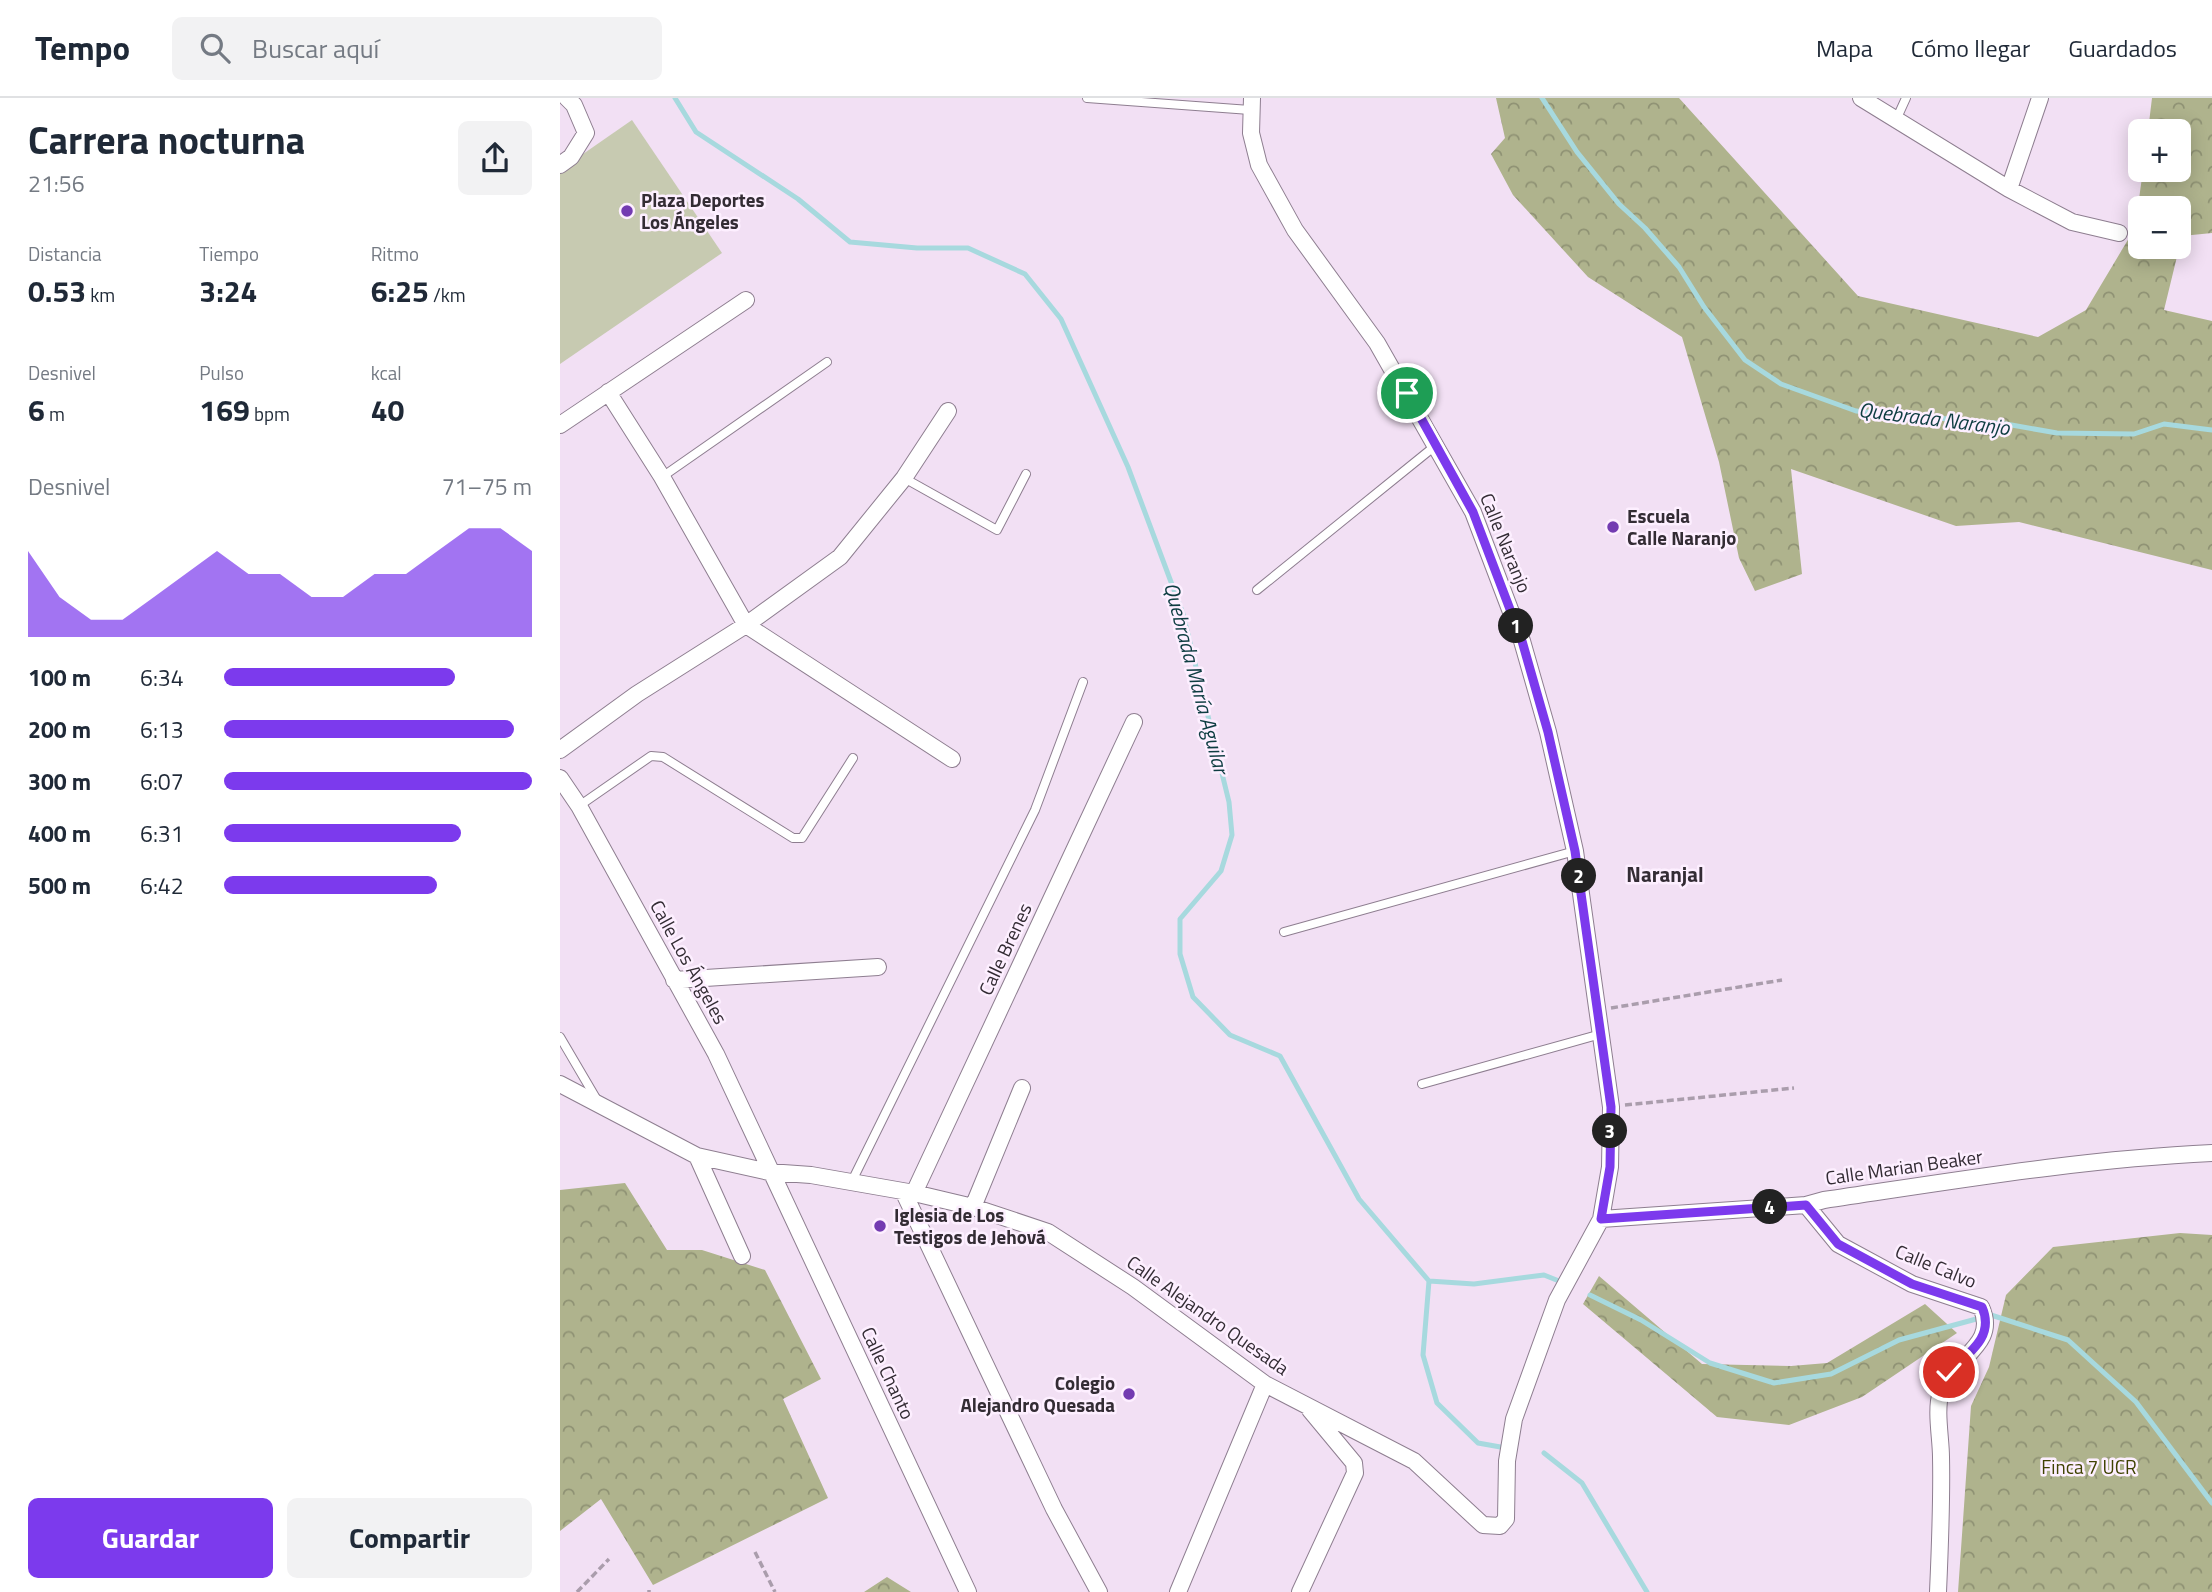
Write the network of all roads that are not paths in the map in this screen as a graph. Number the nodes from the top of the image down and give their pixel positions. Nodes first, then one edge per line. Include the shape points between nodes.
1 (567, 98) edge
2 (1087, 98) edge
3 (1861, 98) edge
4 (1906, 98) edge
5 (2040, 98) edge
6 (1251, 104) edge
7 (1896, 120) junction
8 (560, 165) edge
9 (2009, 189) junction
10 (2119, 233) dead end
11 (746, 300) dead end
12 (827, 362) dead end
13 (608, 392) junction
14 (948, 411) dead end
15 (560, 425) edge
16 (1437, 444) junction
17 (1026, 474) dead end
18 (662, 477) junction
19 (904, 478) junction
20 (1257, 590) dead end
21 (746, 625) junction
22 (1083, 682) dead end
23 (1134, 722) dead end
24 (560, 750) edge
25 (853, 758) dead end
26 (952, 760) dead end
27 (560, 778) edge
28 (579, 806) junction
29 (1575, 851) junction
30 (1284, 932) dead end
31 (878, 967) dead end
32 (674, 980) junction
33 (1601, 1034) junction
34 (560, 1037) edge
35 (560, 1084) edge
36 (1422, 1084) dead end
37 (1022, 1088) dead end
38 (600, 1105) junction
39 (2212, 1153) edge
40 (697, 1156) junction
41 (769, 1172) junction
42 (852, 1181) junction
43 (909, 1193) junction
44 (1806, 1205) junction
45 (973, 1207) junction
46 (1601, 1219) junction
47 (742, 1256) dead end
48 (1265, 1384) junction
49 (1307, 1406) junction
50 (968, 1592) edge
51 (1099, 1592) edge
52 (1178, 1592) edge
53 (1300, 1592) edge
54 (1938, 1592) edge

1 - 8 street via 586,133
2 - 6 lane
3 - 7 street
4 - 7 lane
5 - 9 street
6 - 16 street, Calle Naranjo via 1259,165 1294,230 1377,343
7 - 9 street
9 - 10 street via 2072,222
11 - 13 street
12 - 18 lane
13 - 15 street
13 - 18 street
14 - 19 street
16 - 20 lane
16 - 29 street, Calle Naranjo via 1473,512 1522,641
17 - 19 lane via 997,530
18 - 21 street
19 - 21 street via 840,557
21 - 24 street via 637,694
21 - 26 street
22 - 42 lane via 1035,810
23 - 43 street, Calle Brenes
25 - 28 lane via 802,838 793,838 663,757 652,756
27 - 28 street, Calle Los Ángeles
28 - 32 street, Calle Los Ángeles
29 - 30 lane
29 - 33 street, Calle Naranjo
31 - 32 street
32 - 41 street, Calle Los Ángeles via 716,1054
33 - 36 lane
33 - 46 street, Calle Naranjo via 1611,1107 1610,1167
34 - 38 lane
35 - 38 street, Calle Alejandro Quesada
37 - 45 street
38 - 40 street, Calle Alejandro Quesada
39 - 44 street, Calle Marian Beaker via 2039,1169
40 - 41 street, Calle Alejandro Quesada
40 - 47 street
41 - 42 street, Calle Alejandro Quesada
41 - 50 street, Calle Chanto
42 - 43 street, Calle Alejandro Quesada
43 - 45 street, Calle Alejandro Quesada
43 - 51 street via 1054,1509
44 - 46 street, Calle Marian Beaker
44 - 54 street, Calle Calvo via 1838,1244 1912,1284 1982,1307 1986,1317 1983,1339 1949,1372 1940,1395
45 - 48 street, Calle Alejandro Quesada via 1048,1232 1133,1287
46 - 49 street, Calle Alejandro Quesada via 1556,1300 1528,1375 1514,1419 1507,1461 1508,1508 1500,1526 1483,1525 1414,1461
48 - 49 street, Calle Alejandro Quesada
48 - 52 street
49 - 53 street via 1354,1463 1355,1473

